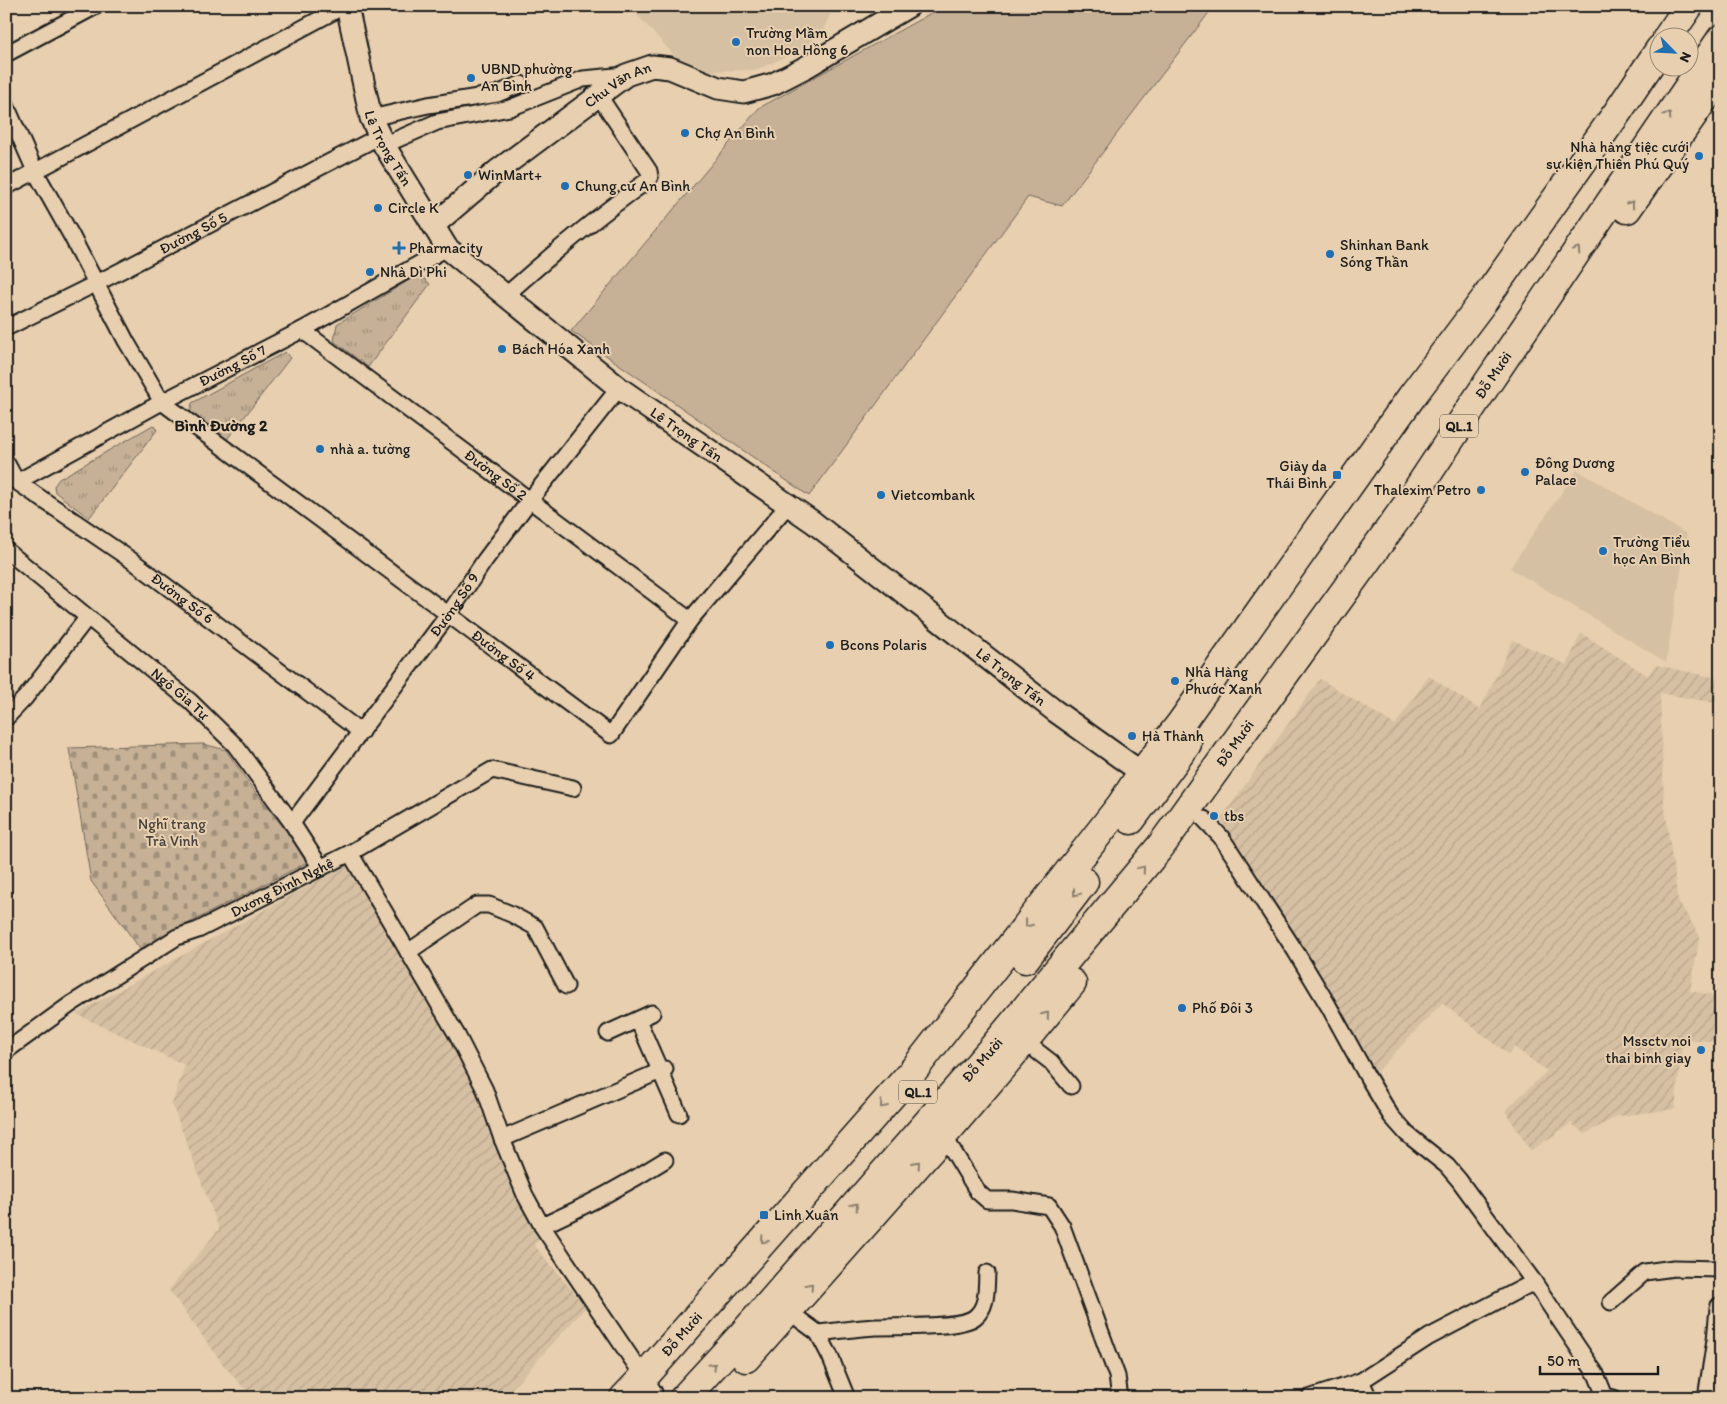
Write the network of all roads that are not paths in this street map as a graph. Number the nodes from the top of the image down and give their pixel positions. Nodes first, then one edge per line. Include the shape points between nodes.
1 (96, 6) edge
2 (345, 6) edge
3 (909, 6) edge
4 (1689, 6) edge
5 (1708, 6) edge
6 (1674, 28) edge
7 (1694, 28) edge
8 (1721, 40) edge
9 (6, 54) edge
10 (1650, 64) edge
11 (626, 75) junction
12 (1721, 75) edge
13 (1660, 78) edge
14 (521, 84) dead end
15 (599, 96) junction
16 (6, 105) edge
17 (378, 133) junction
18 (35, 171) junction
19 (6, 187) edge
20 (434, 225) junction
21 (446, 248) junction
22 (97, 284) junction
23 (506, 296) junction
24 (6, 328) edge
25 (302, 330) junction
26 (619, 388) junction
27 (162, 402) junction
28 (6, 462) edge
29 (17, 482) junction
30 (530, 500) junction
31 (788, 504) junction
32 (6, 550) edge
33 (448, 615) junction
34 (87, 618) junction
35 (690, 620) junction
36 (6, 718) edge
37 (361, 732) junction
38 (1150, 779) junction
39 (573, 788) dead end
40 (1196, 813) junction
41 (292, 823) junction
42 (350, 854) junction
43 (321, 868) junction
44 (408, 952) junction
45 (566, 986) dead end
46 (652, 1013) dead end
47 (638, 1020) junction
48 (608, 1034) dead end
49 (1025, 1040) junction
50 (6, 1051) edge
51 (663, 1070) junction
52 (1071, 1086) dead end
53 (679, 1114) dead end
54 (942, 1137) junction
55 (502, 1139) junction
56 (665, 1160) dead end
57 (542, 1226) junction
58 (1721, 1269) edge
59 (987, 1274) dead end
60 (1534, 1282) junction
61 (1611, 1302) dead end
62 (1721, 1308) edge
63 (788, 1311) junction
64 (818, 1333) junction
65 (1720, 1340) edge
66 (1361, 1381) junction
67 (649, 1389) edge
68 (624, 1398) edge
69 (684, 1398) edge
70 (707, 1398) edge
71 (847, 1398) edge
72 (1120, 1398) edge
73 (1309, 1398) edge
74 (1369, 1398) edge
75 (1614, 1398) edge
76 (1709, 1398) edge

1 - 9 street
2 - 17 street, Lê Trọng Tấn
2 - 18 street
3 - 11 street, Chu Văn An via 806,67 773,84 744,92 718,88 670,68 652,66
4 - 6 highway
5 - 7 highway
40 -> 8 highway, Đỗ Mười / QL.1
10 - 38 highway, Đỗ Mười / QL.1 via 1181,723
11 - 15 street, Chu Văn An
11 - 17 street via 583,79 510,108
40 -> 12 highway, Đỗ Mười / QL.1
13 - 38 highway, Đỗ Mười / QL.1
14 - 17 street via 497,94 428,105
15 - 20 street, Chu Văn An via 497,171
15 - 23 street via 650,177 565,242
16 - 18 street
17 - 20 street, Lê Trọng Tấn
17 - 22 street, Đường Số 5
18 - 19 street
18 - 22 street
20 - 21 street, Lê Trọng Tấn
21 - 23 street, Lê Trọng Tấn
21 - 25 street, Đường Số 7
22 - 24 street, Đường Số 5
22 - 27 street
23 - 26 street, Lê Trọng Tấn
25 - 27 street, Đường Số 7
25 - 30 street, Đường Số 2
26 - 30 street, Đường Số 9
26 - 31 street, Lê Trọng Tấn
27 - 29 street, Đường Số 7
27 - 33 street, Đường Số 4
28 - 29 street, Đường Số 6
29 - 37 street, Đường Số 6 via 134,562
30 - 33 street, Đường Số 9
30 - 35 street, Đường Số 2
31 - 35 street, Đường Số 4
31 - 38 street, Lê Trọng Tấn via 1055,711
32 - 34 street, Ngô Gia Tự
33 - 35 street, Đường Số 4 via 611,736
33 - 37 street, Đường Số 9
34 - 36 street
34 - 41 street, Ngô Gia Tự via 190,701 235,744
37 - 41 street, Đường Số 9
38 - 40 highway
38 -> 67 highway, Đỗ Mười / QL.1 via 1055,921 923,1086 853,1168
39 - 42 street, Dương Đình Nghệ via 492,770
49 -> 40 highway, Đỗ Mười / QL.1 via 1170,862
40 - 60 street via 1221,838 1296,952 1391,1116 1453,1173
69 -> 40 highway, Đỗ Mười / QL.1 via 991,1050 1160,847
41 - 43 street, Ngô Gia Tự
42 - 43 street, Dương Đình Nghệ
42 - 44 street
43 - 50 street, Dương Đình Nghệ via 198,930 177,936 71,1004
44 - 45 street via 477,905 489,905 535,927
44 - 55 street via 485,1090
46 - 47 street
47 - 48 street
47 - 51 street
49 - 52 street via 1051,1062
49 - 54 highway, Đỗ Mười / QL.1
51 - 53 street
51 - 55 street
63 -> 54 highway, Đỗ Mười / QL.1
54 - 72 street via 978,1192 987,1200 1049,1206 1062,1226 1117,1376
55 - 57 street
56 - 57 street via 627,1185
57 - 67 street
58 - 61 street via 1674,1268 1645,1272
59 - 64 street via 982,1309 975,1317 963,1322
60 - 66 street via 1429,1337
60 - 75 street via 1596,1374 1605,1396
62 - 65 street
63 - 64 street
63 - 70 highway, Đỗ Mười / QL.1
64 - 71 street
65 - 76 street
66 - 73 street
66 - 74 street
67 - 68 highway, Đỗ Mười / QL.1

